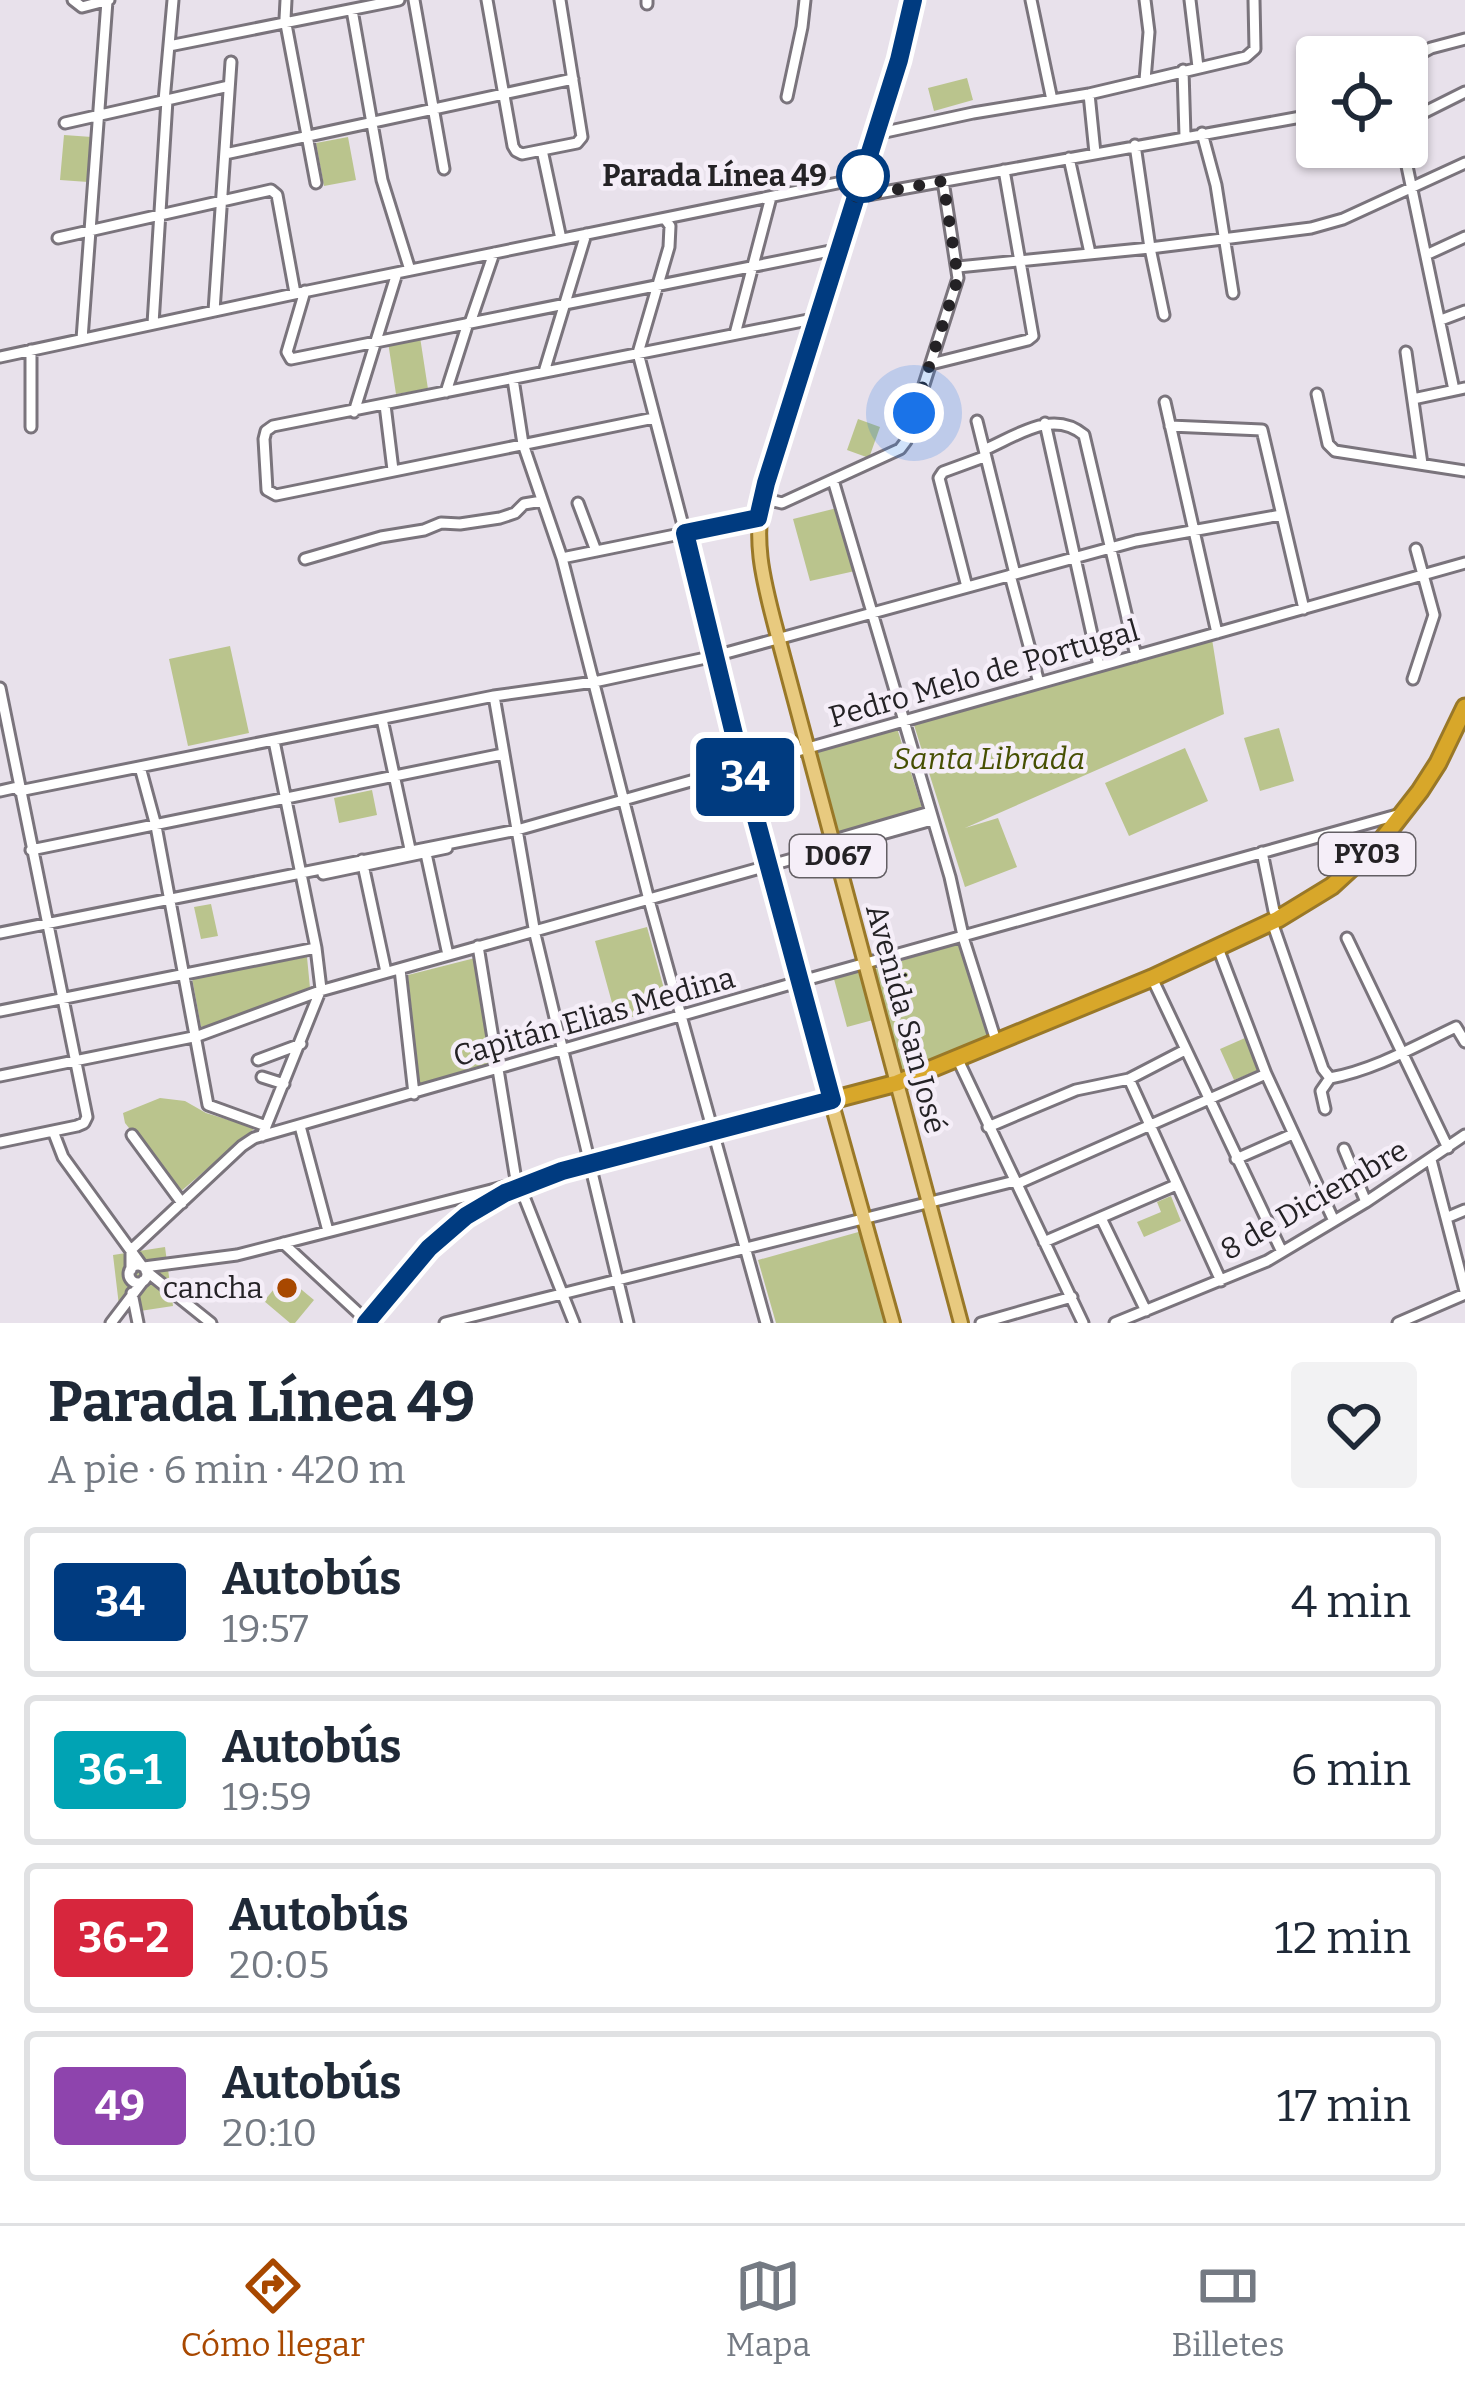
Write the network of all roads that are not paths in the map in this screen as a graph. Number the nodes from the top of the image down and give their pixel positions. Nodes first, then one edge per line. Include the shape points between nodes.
1 (108, 0) edge
2 (173, 0) edge
3 (286, 0) edge
4 (399, 0) edge
5 (415, 0) edge
6 (487, 0) edge
7 (560, 0) edge
8 (805, 0) edge
9 (909, 0) edge
10 (1030, 0) edge
11 (1145, 0) edge
12 (1190, 0) edge
13 (1254, 0) edge
14 (77, 3) edge
15 (352, 10) junction
16 (286, 24) junction
17 (1465, 39) edge
18 (169, 46) junction
19 (1428, 50) edge
20 (231, 62) dead end
21 (1198, 67) junction
22 (1184, 70) junction
23 (573, 79) junction
24 (1145, 80) junction
25 (229, 86) junction
26 (1465, 92) edge
27 (504, 94) junction
28 (1089, 94) junction
29 (787, 97) dead end
30 (165, 100) junction
31 (1052, 100) junction
32 (432, 110) junction
33 (1428, 111) edge
34 (99, 115) junction
35 (1296, 118) edge
36 (371, 122) junction
37 (65, 123) dead end
38 (1202, 133) junction
39 (876, 134) junction
40 (308, 136) junction
41 (1185, 136) junction
42 (1136, 146) junction
43 (542, 151) junction
44 (1094, 153) junction
45 (225, 154) junction
46 (1069, 158) junction
47 (1465, 163) edge
48 (1407, 168) edge
49 (444, 169) dead end
50 (1004, 170) junction
51 (862, 178) junction
52 (943, 181) junction
53 (316, 183) dead end
54 (1411, 188) junction
55 (771, 197) junction
56 (856, 197) junction
57 (221, 201) junction
58 (160, 215) junction
59 (665, 219) junction
60 (91, 231) junction
61 (586, 234) junction
62 (1465, 237) edge
63 (58, 238) dead end
64 (1224, 238) junction
65 (560, 239) junction
66 (1150, 248) junction
67 (840, 249) junction
68 (494, 253) junction
69 (1090, 253) junction
70 (1426, 255) junction
71 (1021, 260) junction
72 (752, 266) junction
73 (958, 267) junction
74 (410, 270) junction
75 (397, 273) junction
76 (657, 286) junction
77 (300, 292) junction
78 (1232, 293) dead end
79 (565, 304) junction
80 (214, 311) junction
81 (1465, 311) edge
82 (1164, 315) dead end
83 (818, 318) junction
84 (1441, 320) junction
85 (469, 323) junction
86 (153, 324) junction
87 (735, 334) junction
88 (82, 339) junction
89 (376, 341) junction
90 (32, 350) junction
91 (1406, 352) dead end
92 (638, 353) junction
93 (0, 357) edge
94 (931, 364) junction
95 (544, 372) junction
96 (513, 379) junction
97 (1459, 389) edge
98 (446, 393) junction
99 (1317, 394) dead end
100 (1413, 399) junction
101 (1165, 402) dead end
102 (385, 405) junction
103 (354, 412) junction
104 (654, 418) junction
105 (977, 421) dead end
106 (1045, 423) junction
107 (1170, 426) junction
108 (31, 427) dead end
109 (523, 444) junction
110 (985, 453) junction
111 (1422, 464) junction
112 (394, 470) junction
113 (1465, 471) edge
114 (833, 480) junction
115 (761, 499) junction
116 (542, 501) junction
117 (578, 503) dead end
118 (1281, 514) junction
119 (758, 518) junction
120 (1194, 531) junction
121 (685, 533) junction
122 (1112, 548) junction
123 (1416, 549) dead end
124 (596, 551) junction
125 (562, 558) junction
126 (1075, 558) junction
127 (305, 559) dead end
128 (1465, 563) edge
129 (1013, 575) junction
130 (1424, 575) junction
131 (968, 587) junction
132 (1304, 609) junction
133 (872, 613) junction
134 (1217, 633) junction
135 (778, 639) junction
136 (715, 656) junction
137 (1136, 656) junction
138 (1099, 666) junction
139 (1413, 679) dead end
140 (594, 682) junction
141 (1039, 683) junction
142 (0, 688) edge
143 (494, 696) junction
144 (1465, 707) edge
145 (382, 719) junction
146 (904, 722) junction
147 (274, 741) junction
148 (809, 748) junction
149 (503, 754) junction
150 (140, 767) junction
151 (742, 767) junction
152 (392, 776) junction
153 (19, 789) junction
154 (0, 790) edge
155 (285, 797) junction
156 (622, 799) junction
157 (1405, 812) junction
158 (931, 816) junction
159 (155, 824) junction
160 (516, 830) junction
161 (835, 844) junction
162 (410, 849) junction
163 (31, 850) junction
164 (425, 850) junction
165 (1265, 851) junction
166 (362, 862) junction
167 (770, 866) junction
168 (301, 875) junction
169 (649, 900) junction
170 (170, 902) junction
171 (1277, 916) junction
172 (46, 927) junction
173 (535, 930) junction
174 (0, 936) edge
175 (963, 936) junction
176 (1347, 938) dead end
177 (478, 946) junction
178 (316, 947) junction
179 (1218, 948) junction
180 (448, 955) junction
181 (867, 964) junction
182 (400, 968) junction
183 (386, 973) junction
184 (182, 975) junction
185 (1152, 978) junction
186 (798, 982) junction
187 (320, 991) junction
188 (63, 998) junction
189 (0, 1011) edge
190 (681, 1016) junction
191 (195, 1037) junction
192 (1465, 1042) edge
193 (301, 1044) junction
194 (997, 1044) junction
195 (1185, 1050) junction
196 (562, 1051) junction
197 (1404, 1052) junction
198 (258, 1060) dead end
199 (958, 1060) junction
200 (76, 1061) junction
201 (498, 1070) junction
202 (1266, 1074) junction
203 (0, 1076) edge
204 (262, 1077) dead end
205 (1330, 1078) junction
206 (1129, 1079) junction
207 (897, 1083) junction
208 (284, 1084) junction
209 (414, 1094) junction
210 (832, 1100) junction
211 (1209, 1100) junction
212 (1325, 1109) dead end
213 (300, 1126) junction
214 (1151, 1126) junction
215 (988, 1127) junction
216 (53, 1131) junction
217 (264, 1131) junction
218 (713, 1133) junction
219 (1293, 1134) junction
220 (131, 1135) dead end
221 (1465, 1135) edge
222 (0, 1142) edge
223 (1448, 1148) junction
224 (1344, 1150) dead end
225 (1236, 1159) junction
226 (1430, 1160) junction
227 (590, 1163) junction
228 (1016, 1182) junction
229 (1176, 1185) junction
230 (520, 1186) junction
231 (458, 1198) junction
232 (1366, 1202) junction
233 (182, 1203) junction
234 (929, 1204) junction
235 (1465, 1210) edge
236 (466, 1216) junction
237 (1101, 1218) junction
238 (1446, 1218) junction
239 (864, 1220) junction
240 (1334, 1221) junction
241 (328, 1231) junction
242 (1044, 1242) junction
243 (282, 1243) junction
244 (746, 1249) junction
245 (130, 1250) junction
246 (1282, 1252) junction
247 (140, 1273) junction
248 (617, 1281) junction
249 (1221, 1281) junction
250 (1465, 1293) edge
251 (563, 1294) junction
252 (132, 1295) junction
253 (1072, 1297) junction
254 (1146, 1311) junction
255 (366, 1322) edge
256 (111, 1323) edge
257 (138, 1323) edge
258 (211, 1323) edge
259 (445, 1323) edge
260 (574, 1323) edge
261 (628, 1323) edge
262 (766, 1323) edge
263 (892, 1323) edge
264 (962, 1323) edge
265 (981, 1323) edge
266 (1083, 1323) edge
267 (1114, 1323) edge
268 (1398, 1323) edge

1 - 14 street
1 - 34 street
2 - 18 street
3 - 16 street
4 - 15 street
5 - 32 street
6 - 27 street
7 - 23 street
8 - 29 street
9 - 39 main road, D067
10 - 31 street
11 - 24 street
12 - 21 street
13 - 21 street via 1255,49
15 - 16 street
15 - 36 street
16 - 18 street
16 - 40 street
17 - 19 street
18 - 30 street
20 - 25 street
21 - 22 street
22 - 24 street
22 - 41 street
23 - 27 street
23 - 43 street via 582,137
24 - 28 street
25 - 30 street
25 - 45 street
26 - 33 street
27 - 32 street
27 - 43 street via 516,151
28 - 31 street
28 - 44 street
30 - 34 street
30 - 58 street
31 - 39 street
32 - 36 street
32 - 49 street
34 - 37 street
34 - 60 street
35 - 38 street
36 - 40 street
36 - 74 street
38 - 41 street
38 - 64 street
39 - 51 main road, D067
40 - 45 street
40 - 53 street
41 - 42 street
42 - 44 street
42 - 66 street
43 - 65 street
44 - 46 street
45 - 57 street
46 - 50 street
46 - 69 street
47 - 54 street
48 - 54 street
50 - 52 street
50 - 71 street
51 - 55 street
51 - 56 main road, D067
52 - 56 street
52 - 73 street
54 - 64 street via 1328,225
54 - 70 street
55 - 59 street
55 - 72 street
56 - 67 main road, D067
57 - 58 street
57 - 77 street via 274,192
57 - 80 street
58 - 60 street
58 - 86 street
59 - 61 street
59 - 76 street via 669,247
60 - 63 street
60 - 88 street
61 - 65 street
61 - 79 street
62 - 70 street
64 - 66 street
64 - 78 street
65 - 68 street
66 - 69 street
66 - 82 street
67 - 72 street
67 - 83 main road, D067
68 - 74 street
68 - 85 street
69 - 71 street
70 - 84 street
71 - 73 street
71 - 94 street via 1033,335
72 - 76 street
72 - 87 street
73 - 94 street
74 - 75 street
75 - 77 street
75 - 89 street
76 - 79 street
76 - 92 street
77 - 80 street
77 - 89 street via 291,359
79 - 85 street
79 - 95 street
80 - 86 street
81 - 84 street
83 - 87 street
83 - 115 main road, D067
84 - 97 street
85 - 89 street
85 - 98 street
86 - 88 street
87 - 92 street
88 - 90 street
89 - 103 street
90 - 93 street
90 - 108 street
91 - 100 street
92 - 95 street
92 - 104 street
94 - 114 street via 901,448
95 - 96 street
96 - 98 street
96 - 109 street
97 - 100 street
98 - 102 street
99 - 111 street via 1335,451
100 - 111 street
101 - 107 street
102 - 103 street
102 - 112 street
103 - 112 street via 266,431 267,490 275,495
104 - 109 street
104 - 121 street
105 - 110 street
106 - 110 street
106 - 122 street via 1073,427 1087,440
106 - 126 street
107 - 118 street via 1262,430
107 - 120 street
109 - 112 street
109 - 116 street
110 - 129 street
110 - 131 street via 940,478
111 - 113 street
114 - 115 street via 782,503
114 - 133 street
115 - 119 main road, D067
116 - 125 street
116 - 127 street via 510,516 441,523
117 - 124 street
118 - 120 street
118 - 132 street
119 - 121 main road
119 - 135 main road, Avenida San José / D067
120 - 122 street
120 - 134 street
121 - 124 street
121 - 136 main road, D067
122 - 126 street
122 - 137 street
123 - 130 street
124 - 125 street
125 - 140 street
126 - 129 street
126 - 138 street
128 - 130 street, Pedro Melo de Portugal
129 - 131 street
129 - 141 street
130 - 132 street, Pedro Melo de Portugal
130 - 139 street via 1435,615
131 - 133 street
132 - 134 street, Pedro Melo de Portugal
133 - 135 street
133 - 146 street
134 - 137 street, Pedro Melo de Portugal
135 - 136 street
135 - 148 main road, Avenida San José / D067
136 - 140 street
136 - 151 main road, D067
137 - 138 street, Pedro Melo de Portugal
138 - 141 street, Pedro Melo de Portugal
140 - 143 street
140 - 156 street
141 - 146 street, Pedro Melo de Portugal
142 - 153 street
143 - 145 street
143 - 149 street
144 - 157 highway, PY03
145 - 147 street
145 - 152 street
146 - 148 street, Pedro Melo de Portugal
146 - 158 street
147 - 150 street
147 - 155 street
148 - 151 street, Pedro Melo de Portugal
148 - 161 main road, Avenida San José / D067
149 - 152 street
149 - 160 street
150 - 153 street
150 - 159 street
151 - 156 street, Pedro Melo de Portugal
151 - 167 main road, D067
152 - 155 street
152 - 162 street
153 - 154 street
153 - 163 street
155 - 159 street
155 - 168 street
156 - 160 street, Pedro Melo de Portugal
156 - 169 street
157 - 165 street, Capitán Elias Medina
157 - 171 highway, PY03 via 1346,874
158 - 161 street
158 - 175 street
159 - 163 street
159 - 170 street
160 - 164 street, Pedro Melo de Portugal
160 - 173 street
161 - 167 street
161 - 181 main road, Avenida San José / D067
162 - 164 street, Pedro Melo de Portugal
162 - 166 street, Pedro Melo de Portugal
163 - 172 street
164 - 166 street, Pedro Melo de Portugal
164 - 180 street
165 - 171 street
165 - 175 street, Capitán Elias Medina
166 - 168 street, Pedro Melo de Portugal
166 - 183 street
167 - 169 street
167 - 186 main road, D067
168 - 170 street, Pedro Melo de Portugal
168 - 178 street
169 - 173 street
169 - 190 street
170 - 172 street, Pedro Melo de Portugal
170 - 184 street
171 - 179 highway, PY03
171 - 205 street
172 - 174 street, Pedro Melo de Portugal
172 - 188 street
173 - 177 street
173 - 196 street
175 - 181 street, Capitán Elias Medina
175 - 194 street
176 - 197 street
177 - 180 street
177 - 201 street
178 - 184 street
178 - 187 street
179 - 185 highway, PY03
179 - 202 street
180 - 182 street
181 - 186 street, Capitán Elias Medina
181 - 207 main road, Avenida San José / D067
182 - 183 street
182 - 209 street
183 - 187 street
184 - 188 street
184 - 191 street
185 - 194 highway, PY03
185 - 195 street
186 - 190 street, Capitán Elias Medina
186 - 210 main road, D067
187 - 191 street
187 - 193 street
188 - 189 street
188 - 200 street
190 - 196 street, Capitán Elias Medina
190 - 218 street
191 - 200 street
191 - 217 street via 208,1105
192 - 197 street via 1456,1028
193 - 198 street
193 - 208 street
194 - 199 highway, PY03
195 - 206 street
195 - 211 street
196 - 201 street, Capitán Elias Medina
196 - 227 street
197 - 205 street
197 - 223 street
199 - 207 highway, PY03
199 - 215 street
200 - 203 street
200 - 216 street via 86,1117
201 - 209 street, Capitán Elias Medina
201 - 230 street
202 - 211 street
202 - 219 street
204 - 208 street
205 - 212 street via 1321,1091
206 - 214 street
206 - 215 street via 1076,1090
207 - 210 highway, PY03
207 - 234 main road, Avenida San José / D067
208 - 217 street
209 - 213 street, Capitán Elias Medina
210 - 218 highway, PY03
210 - 239 main road, D067
211 - 214 street
211 - 225 street
213 - 217 street, Capitán Elias Medina
213 - 241 street
214 - 228 street
214 - 229 street
215 - 228 street
216 - 222 street
216 - 245 street
217 - 233 street, Capitán Elias Medina
218 - 227 highway, PY03
218 - 244 street
219 - 225 street
219 - 240 street
220 - 233 street
221 - 223 street, 8 de Diciembre
223 - 226 street, 8 de Diciembre
224 - 232 street
225 - 246 street
226 - 232 street, 8 de Diciembre
226 - 238 street
227 - 230 highway, PY03
227 - 248 street
228 - 234 street
228 - 242 street
229 - 237 street
229 - 249 street
230 - 231 street
230 - 236 highway, PY03
230 - 251 street
231 - 236 street
231 - 241 street
232 - 240 street, 8 de Diciembre
233 - 245 street, Capitán Elias Medina
234 - 239 street
234 - 264 main road, Avenida San José / D067
235 - 238 street
236 - 255 highway, PY03
237 - 242 street
237 - 254 street
238 - 250 street
239 - 244 street
239 - 263 main road, D067
240 - 246 street, 8 de Diciembre
241 - 243 street
242 - 253 street
243 - 247 street
243 - 255 street
244 - 248 street
244 - 262 street
245 - 247 street
246 - 249 street, 8 de Diciembre
247 - 252 street
247 - 258 street
248 - 251 street
248 - 261 street
249 - 254 street, 8 de Diciembre
250 - 268 street
251 - 259 street
251 - 260 street
252 - 256 street
252 - 257 street
253 - 265 street
253 - 266 street
254 - 267 street, 8 de Diciembre

